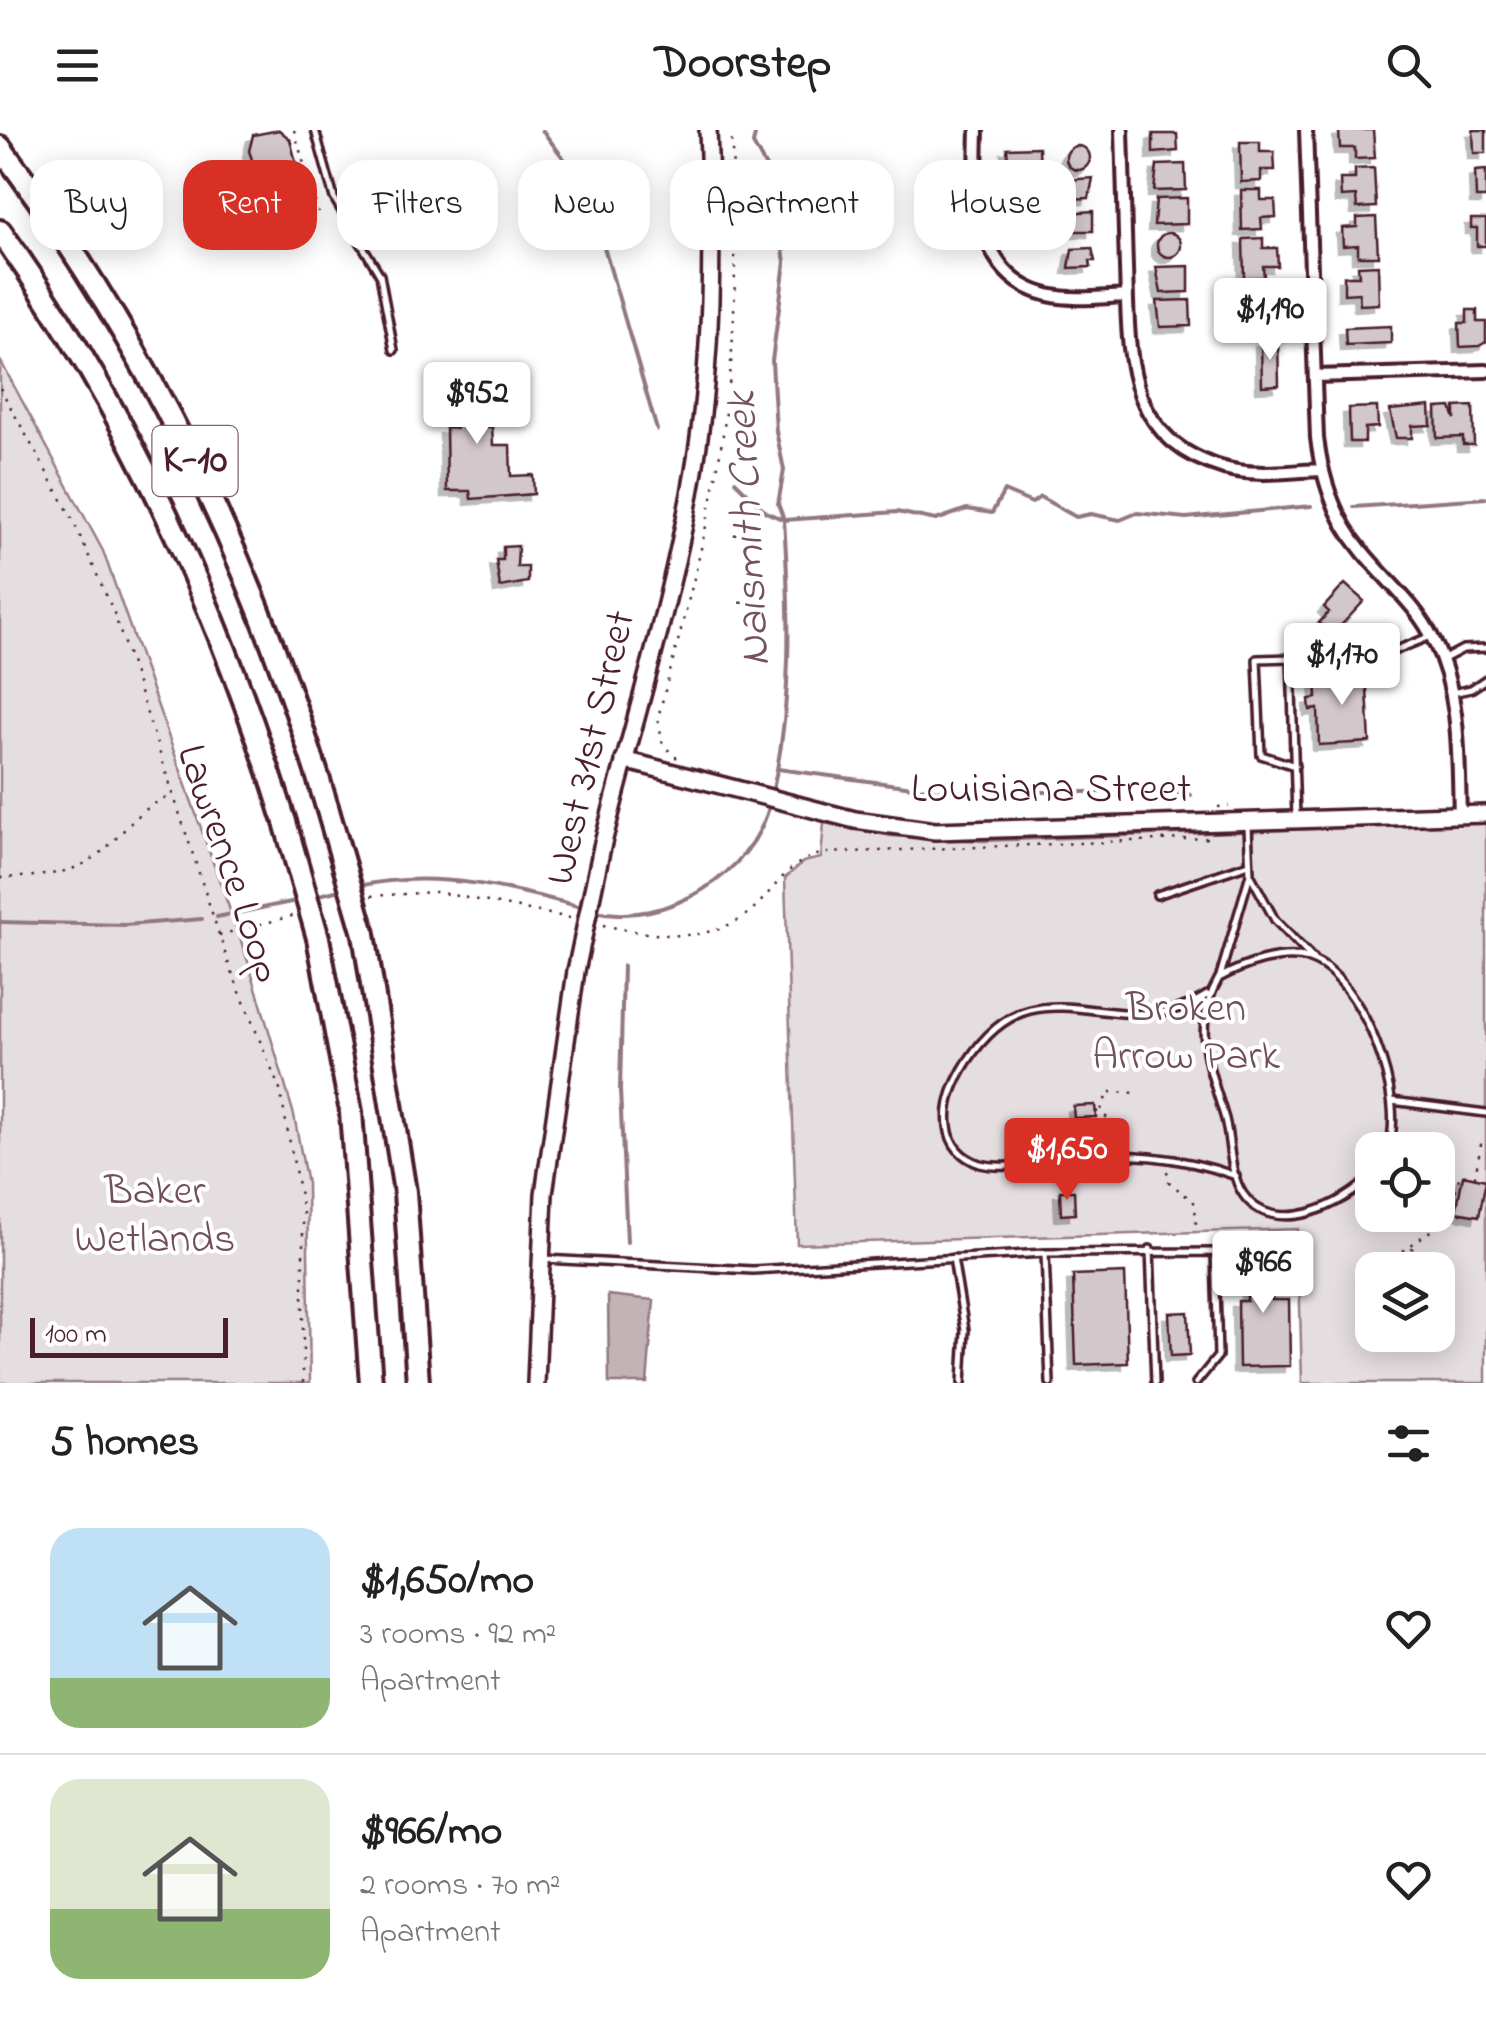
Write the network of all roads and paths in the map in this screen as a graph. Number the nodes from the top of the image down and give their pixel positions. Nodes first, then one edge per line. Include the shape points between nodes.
1 (294, 130) edge
2 (315, 130) edge
3 (708, 130) edge
4 (731, 130) edge
5 (977, 130) edge
6 (1122, 130) edge
7 (1306, 130) edge
8 (0, 147) edge
9 (318, 212) dead end
10 (0, 231) edge
11 (1127, 296) junction
12 (394, 350) dead end
13 (1486, 371) edge
14 (1315, 376) junction
15 (0, 388) edge
16 (1323, 470) junction
17 (1432, 636) junction
18 (1486, 648) edge
19 (1291, 658) junction
20 (1442, 660) junction
21 (1486, 679) edge
22 (1452, 693) junction
23 (624, 760) junction
24 (689, 762) dead end
25 (1295, 766) junction
26 (173, 795) junction
27 (1230, 806) dead end
28 (1206, 808) dead end
29 (1486, 814) edge
30 (1460, 815) junction
31 (1296, 821) junction
32 (1248, 828) junction
33 (1249, 864) junction
34 (1250, 874) junction
35 (0, 878) edge
36 (1157, 894) dead end
37 (372, 896) dead end
38 (295, 916) dead end
39 (579, 920) dead end
40 (597, 924) dead end
41 (219, 935) junction
42 (1316, 961) junction
43 (1219, 978) junction
44 (1210, 994) junction
45 (1140, 1093) dead end
46 (1392, 1101) junction
47 (1486, 1113) edge
48 (1393, 1132) edge
49 (1482, 1139) dead end
50 (1110, 1156) junction
51 (1167, 1156) junction
52 (1236, 1177) junction
53 (1355, 1189) edge
54 (1196, 1226) dead end
55 (1411, 1246) junction
56 (1150, 1250) junction
57 (1403, 1251) dead end
58 (1412, 1252) edge
59 (1045, 1254) junction
60 (953, 1258) junction
61 (540, 1259) junction
62 (303, 1383) edge
63 (371, 1383) edge
64 (418, 1383) edge
65 (536, 1383) edge
66 (962, 1383) edge
67 (1050, 1383) edge
68 (1155, 1383) edge
69 (1196, 1383) edge

1 - 9 path
2 - 12 lane via 334,198 380,275
3 - 23 main road, West 31st Street via 713,276 701,424
4 - 24 path via 736,262 725,417 658,728 671,754
5 - 11 street via 980,220 1002,267 1048,295
6 - 11 street
7 - 14 street
8 - 64 highway, K-10, bridge via 103,298 206,482 270,631 364,934 405,1192
10 - 63 highway, K-10, bridge via 72,339 162,499 234,669 285,822 318,938 353,1129
11 - 16 street via 1135,386 1169,438 1198,458 1242,472
13 - 14 street
14 - 16 street
15 - 26 path, Lawrence Loop via 102,582
16 - 17 street via 1348,533
17 - 19 lane via 1384,655
17 - 20 street
18 - 20 lane via 1463,649
19 - 25 lane
19 - 25 lane via 1257,659 1261,755
20 - 22 street
21 - 22 lane
22 - 30 street
23 - 32 main road, Louisiana Street via 880,824 966,832
23 - 61 main road, West 31st Street, bridge via 555,1094
25 - 31 lane
26 - 35 path via 139,812 100,853 74,869
26 - 41 path, Lawrence Loop
27 - 28 path
29 - 30 main road, Louisiana Street
30 - 31 main road, Louisiana Street
31 - 32 main road, Louisiana Street
32 - 33 lane
32 - 40 path via 1194,841 825,853 793,864 756,907 712,932 670,936
33 - 34 lane
33 - 36 lane
34 - 42 lane via 1275,920
34 - 43 lane
37 - 39 path via 436,892
38 - 41 path
41 - 62 path, Lawrence Loop via 272,1066 294,1148 304,1250
42 - 43 lane via 1276,959
42 - 46 lane via 1371,1030
43 - 44 lane
44 - 50 lane via 1157,1014 1021,1010 994,1024 958,1075 948,1127 966,1158 994,1166
44 - 52 lane via 1203,1051
45 - 50 path via 1108,1092 1098,1111 1110,1123
46 - 47 lane
46 - 48 lane
49 - 55 path via 1475,1176 1460,1174 1448,1218
50 - 51 lane
51 - 52 lane
51 - 54 path via 1166,1175 1192,1198
52 - 53 lane via 1252,1204 1265,1210 1298,1213 1334,1205
55 - 57 path
55 - 58 path
56 - 59 lane
56 - 68 lane
56 - 69 lane via 1215,1252 1218,1356
59 - 60 lane
59 - 67 lane
60 - 61 lane via 753,1270
60 - 66 lane via 963,1300
61 - 65 main road, West 31st Street

